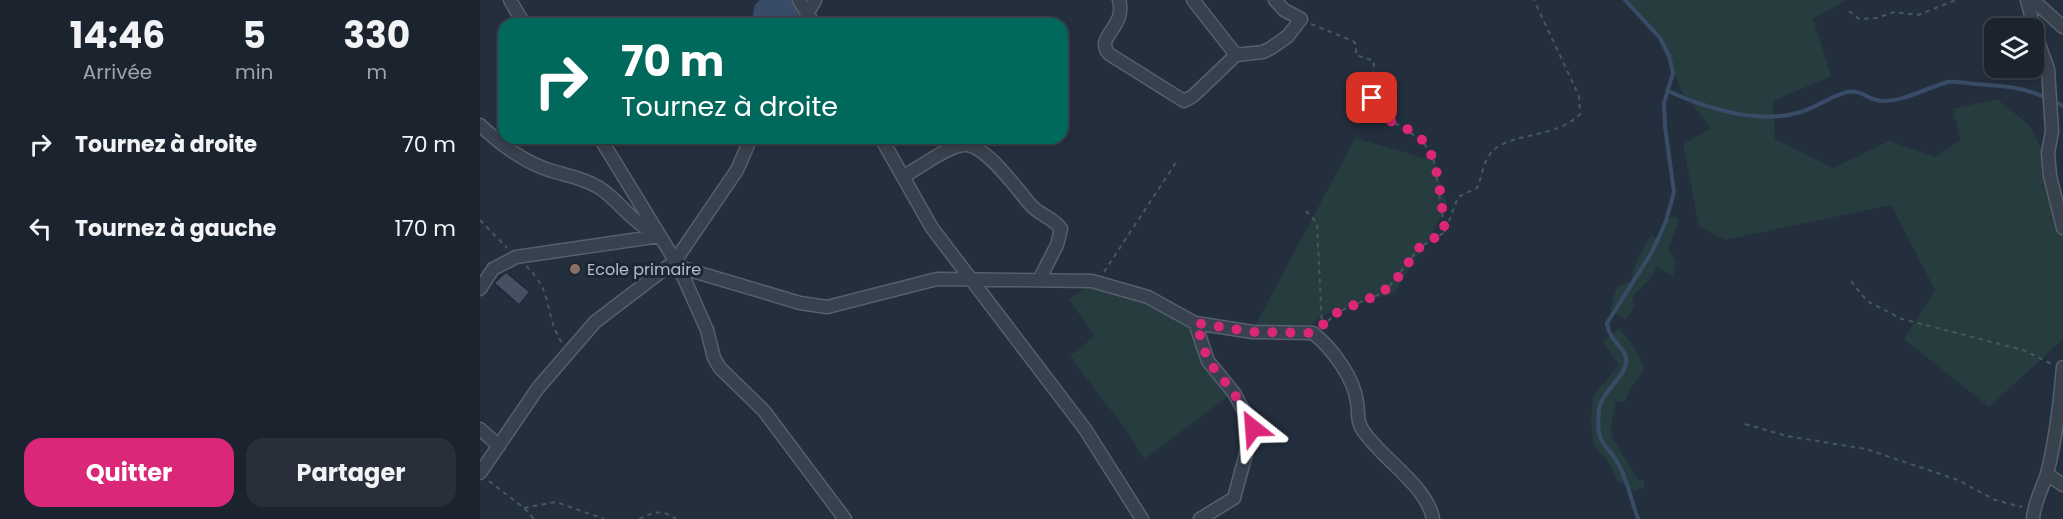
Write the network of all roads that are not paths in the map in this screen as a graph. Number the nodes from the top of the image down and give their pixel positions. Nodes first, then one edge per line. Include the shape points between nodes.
1 (510, 0) edge
2 (799, 0) edge
3 (815, 0) edge
4 (1119, 0) edge
5 (1193, 0) edge
6 (1275, 0) edge
7 (2027, 0) edge
8 (2032, 0) edge
9 (520, 18) edge
10 (807, 18) edge
11 (809, 18) edge
12 (2031, 18) edge
13 (2063, 27) edge
14 (1236, 56) junction
15 (2044, 58) edge
16 (480, 125) edge
17 (498, 140) edge
18 (503, 144) edge
19 (604, 144) edge
20 (748, 144) edge
21 (885, 144) edge
22 (904, 176) junction
23 (2063, 228) edge
24 (657, 232) junction
25 (677, 264) junction
26 (971, 280) junction
27 (1039, 280) junction
28 (480, 289) edge
29 (1196, 323) junction
30 (2063, 368) edge
31 (480, 429) edge
32 (499, 446) junction
33 (2047, 474) junction
34 (484, 477) edge
35 (2063, 484) edge
36 (2034, 514) edge
37 (844, 519) edge
38 (1142, 519) edge
39 (1200, 519) edge
40 (1433, 519) edge

1 - 9 street
2 - 10 street
3 - 11 street
4 - 14 street via 1120,17 1104,40 1105,49 1179,99 1184,101 1193,96
5 - 14 street
6 - 14 street via 1300,19 1288,36 1271,48
7 - 12 street
8 - 13 street
15 - 23 street via 2052,130 2050,176
16 - 17 street
18 - 24 street via 542,167 594,184 642,225
19 - 24 street
20 - 25 street via 737,170
21 - 22 street
22 - 26 street via 932,228
22 - 27 street via 955,147 973,146 984,154 1036,211 1061,229 1058,245
24 - 25 street
24 - 28 street via 516,256 493,269
25 - 26 street via 801,303 827,307 938,279
25 - 32 street via 595,322 538,388
25 - 37 street via 720,368 764,411
26 - 27 street
26 - 38 street via 1084,429
27 - 29 street via 1098,282 1148,297
29 - 39 street via 1208,361 1234,393 1253,428 1234,498
29 - 40 street via 1253,332 1318,330 1352,386 1363,430 1417,489
30 - 33 street
31 - 32 street
32 - 34 street
33 - 35 street
33 - 36 street

